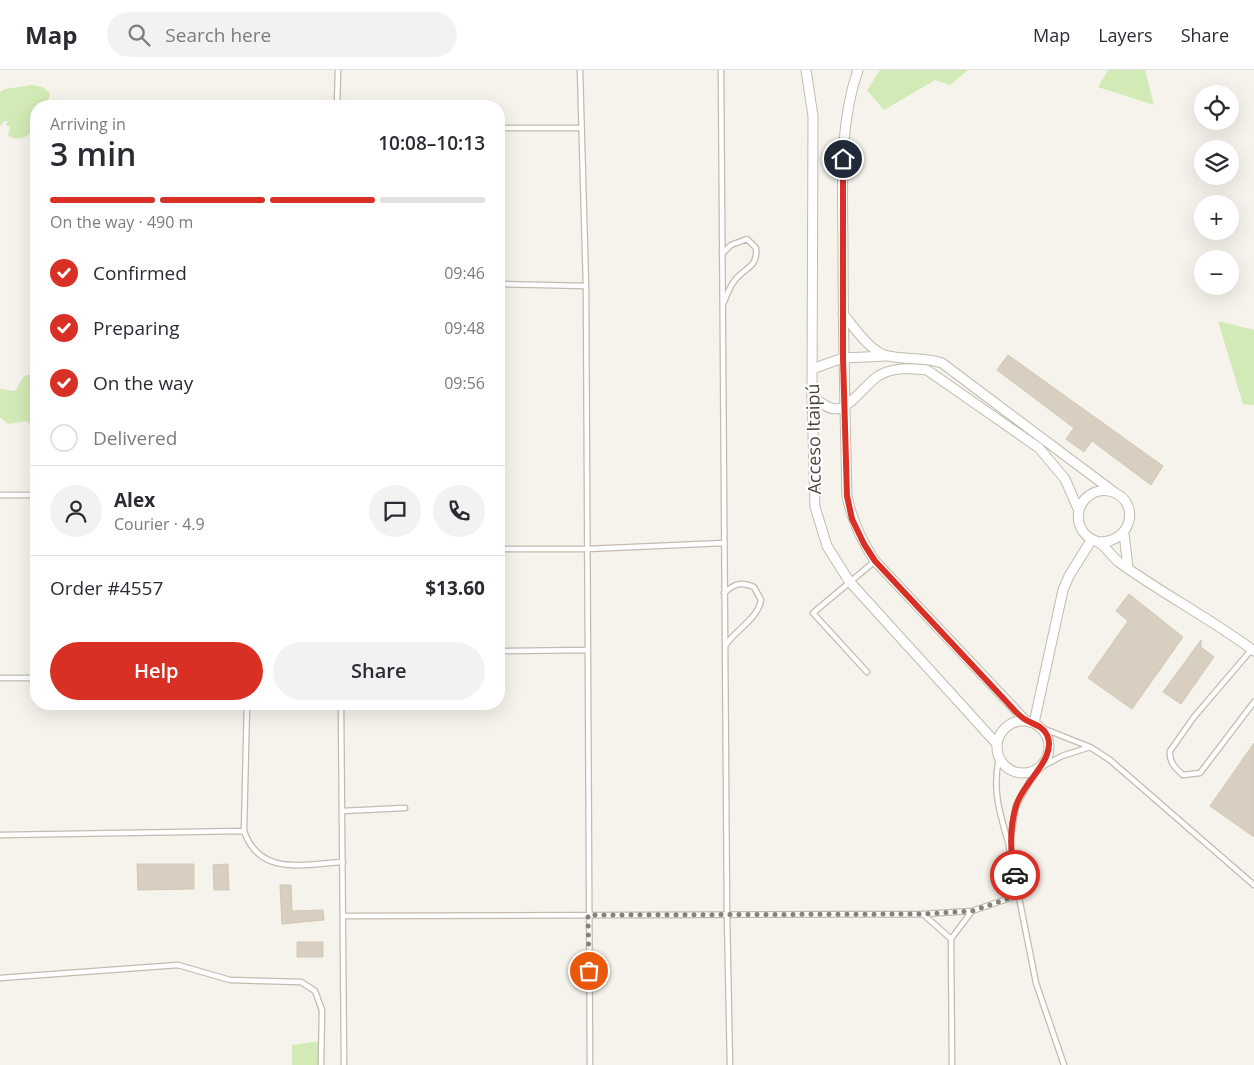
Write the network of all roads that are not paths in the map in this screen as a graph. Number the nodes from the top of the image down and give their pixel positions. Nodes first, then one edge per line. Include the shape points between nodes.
1 (338, 70) edge
2 (580, 70) edge
3 (721, 70) edge
4 (806, 70) edge
5 (858, 70) edge
6 (337, 100) edge
7 (505, 128) edge
8 (581, 128) junction
9 (722, 254) junction
10 (505, 284) edge
11 (586, 286) junction
12 (722, 305) junction
13 (843, 314) junction
14 (886, 356) junction
15 (843, 358) junction
16 (812, 369) junction
17 (812, 396) junction
18 (844, 406) junction
19 (0, 495) edge
20 (30, 495) edge
21 (1118, 495) junction
22 (1079, 511) junction
23 (1124, 534) junction
24 (1096, 541) junction
25 (724, 543) junction
26 (587, 549) junction
27 (505, 550) edge
28 (875, 561) junction
29 (1128, 567) junction
30 (849, 581) junction
31 (724, 593) junction
32 (725, 647) junction
33 (587, 650) junction
34 (1253, 650) edge
35 (505, 651) edge
36 (867, 672) dead end
37 (0, 678) edge
38 (30, 678) edge
39 (1254, 702) edge
40 (247, 710) edge
41 (342, 710) edge
42 (1034, 724) junction
43 (997, 744) junction
44 (1090, 747) junction
45 (999, 758) junction
46 (1039, 769) junction
47 (404, 808) dead end
48 (342, 812) junction
49 (244, 831) junction
50 (0, 835) edge
51 (1010, 847) junction
52 (343, 862) junction
53 (1254, 886) edge
54 (1019, 895) junction
55 (972, 911) junction
56 (923, 914) junction
57 (588, 915) junction
58 (727, 915) junction
59 (343, 916) junction
60 (951, 939) junction
61 (0, 978) edge
62 (321, 1065) edge
63 (344, 1065) edge
64 (590, 1065) edge
65 (730, 1065) edge
66 (952, 1065) edge
67 (1064, 1065) edge

1 - 6 lane
2 - 8 lane
3 - 9 lane
4 - 16 street, Acceso Itaipú via 813,116
5 - 13 street, Acceso Itaipú via 846,119 843,159
7 - 8 lane
8 - 11 lane
9 - 12 lane
9 - 12 lane via 731,245 747,239 756,248 757,258 754,265 736,279
10 - 11 lane
11 - 26 lane
12 - 25 lane
13 - 14 street via 858,333
13 - 15 street, Acceso Itaipú
14 - 15 street
14 - 21 street via 942,363
15 - 16 street
15 - 18 street, Acceso Itaipú
16 - 17 street, Acceso Itaipú
17 - 18 street via 830,408
17 - 30 street, Acceso Itaipú via 815,508 827,546
18 - 22 street via 877,377 889,371 908,367 927,370 1039,448 1065,479
18 - 28 street, Acceso Itaipú via 847,496 852,519
19 - 20 lane
21 - 22 street via 1094,492
21 - 23 street via 1129,509 1130,517
22 - 24 street via 1080,527
23 - 24 street via 1117,539
23 - 29 street
24 - 29 street
24 - 42 street via 1063,590
25 - 26 lane
25 - 31 lane
26 - 27 lane
26 - 33 lane
28 - 30 lane
28 - 42 street, Acceso Itaipú
29 - 34 street
30 - 36 lane via 813,613
30 - 43 street, Acceso Itaipú
31 - 32 lane
31 - 32 lane via 742,582 754,587 761,600 756,612 731,636
32 - 58 lane
33 - 35 lane
33 - 57 lane
34 - 39 lane via 1194,717 1170,750 1169,757 1178,770 1183,775 1200,772
37 - 38 lane
40 - 49 lane
41 - 48 lane
42 - 43 street via 1014,722 999,735
42 - 44 lane
42 - 46 street via 1050,744 1048,758
43 - 45 street
44 - 46 lane via 1062,756
44 - 53 lane via 1110,760
45 - 46 street via 1005,766 1018,773
45 - 51 lane via 995,780 999,814
46 - 51 lane via 1016,806
47 - 48 lane
48 - 52 lane
49 - 50 lane
49 - 52 lane via 259,856 271,863
51 - 54 lane
52 - 59 lane
54 - 55 lane
54 - 67 lane via 1036,983
55 - 56 lane
55 - 60 lane
56 - 58 lane
56 - 60 lane
57 - 58 lane
57 - 59 lane
57 - 64 lane
58 - 65 lane
59 - 63 lane
60 - 66 lane
61 - 62 lane via 178,965 230,980 301,982 315,992 322,1010

